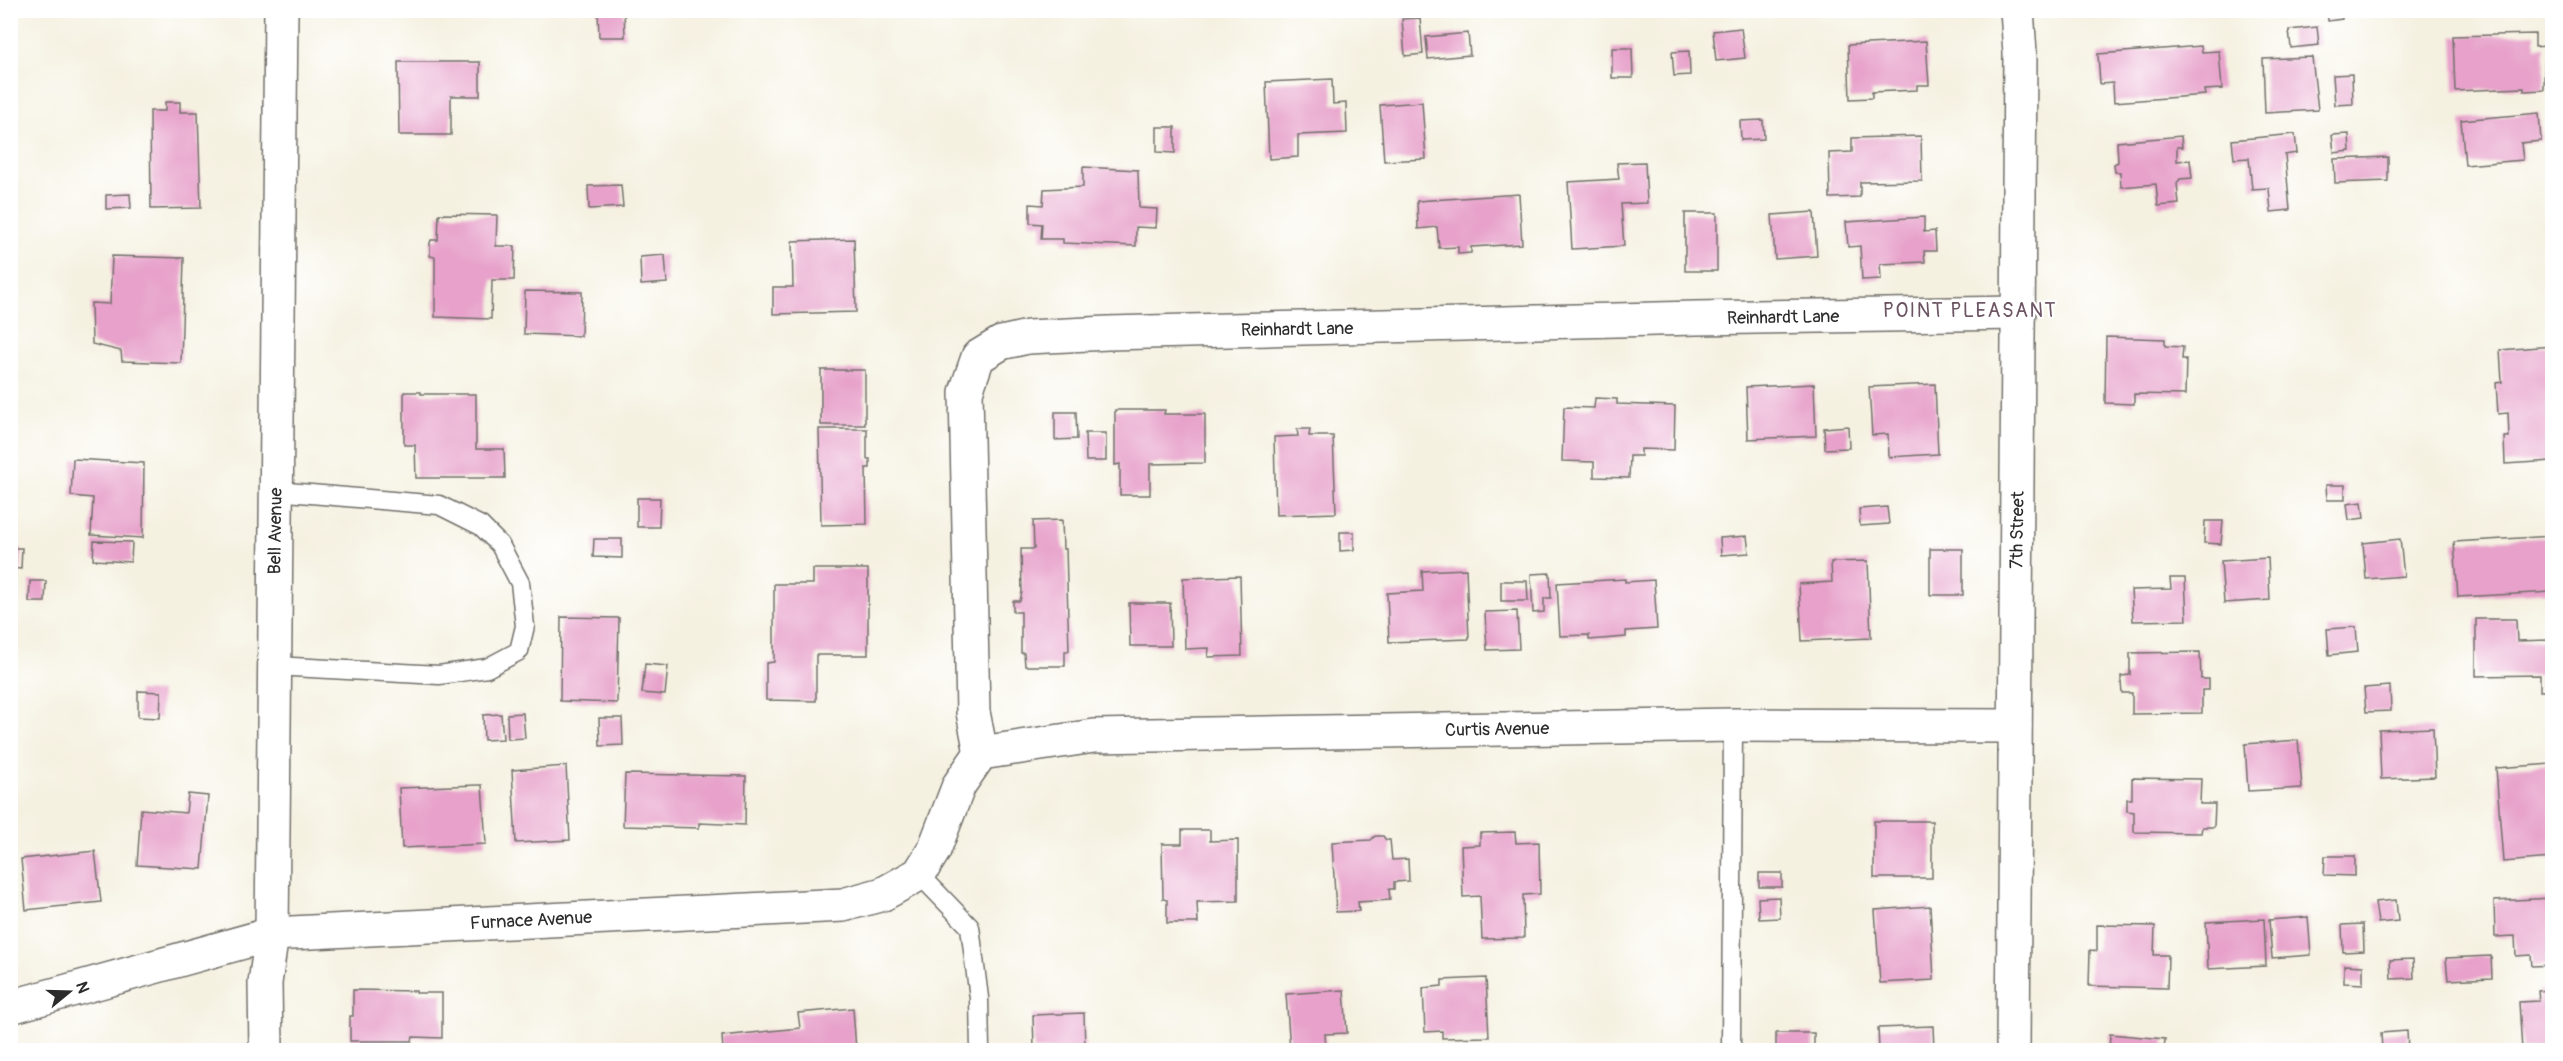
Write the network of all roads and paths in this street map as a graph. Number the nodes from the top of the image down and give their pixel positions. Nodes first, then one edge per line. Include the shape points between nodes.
1 (281, 10) edge
2 (2017, 10) edge
3 (2019, 313) junction
4 (276, 491) junction
5 (274, 666) junction
6 (1732, 725) junction
7 (2015, 726) junction
8 (981, 753) junction
9 (919, 874) junction
10 (272, 934) junction
11 (10, 1007) edge
12 (266, 1050) edge
13 (980, 1050) edge
14 (1731, 1050) edge
15 (2013, 1050) edge

1 - 4 street, Bell Avenue
2 - 3 street, 7th Street
3 - 7 street, 7th Street
3 - 8 street, Reinhardt Lane via 1108,333 1028,337 1001,343 978,357 966,392 973,712
4 - 5 street, Bell Avenue
4 - 5 lane via 439,505 482,526 500,545 520,583 525,626 519,651 487,668 439,675
5 - 10 street, Bell Avenue
6 - 7 street, Curtis Avenue
6 - 8 street, Curtis Avenue via 1094,736
6 - 14 lane
7 - 15 street, 7th Street
8 - 9 street, Furnace Avenue via 959,785 934,850
9 - 10 street, Furnace Avenue via 883,894 843,905
9 - 13 lane via 970,927 979,998
10 - 11 street, Furnace Avenue
10 - 12 street, Bell Avenue via 265,983

